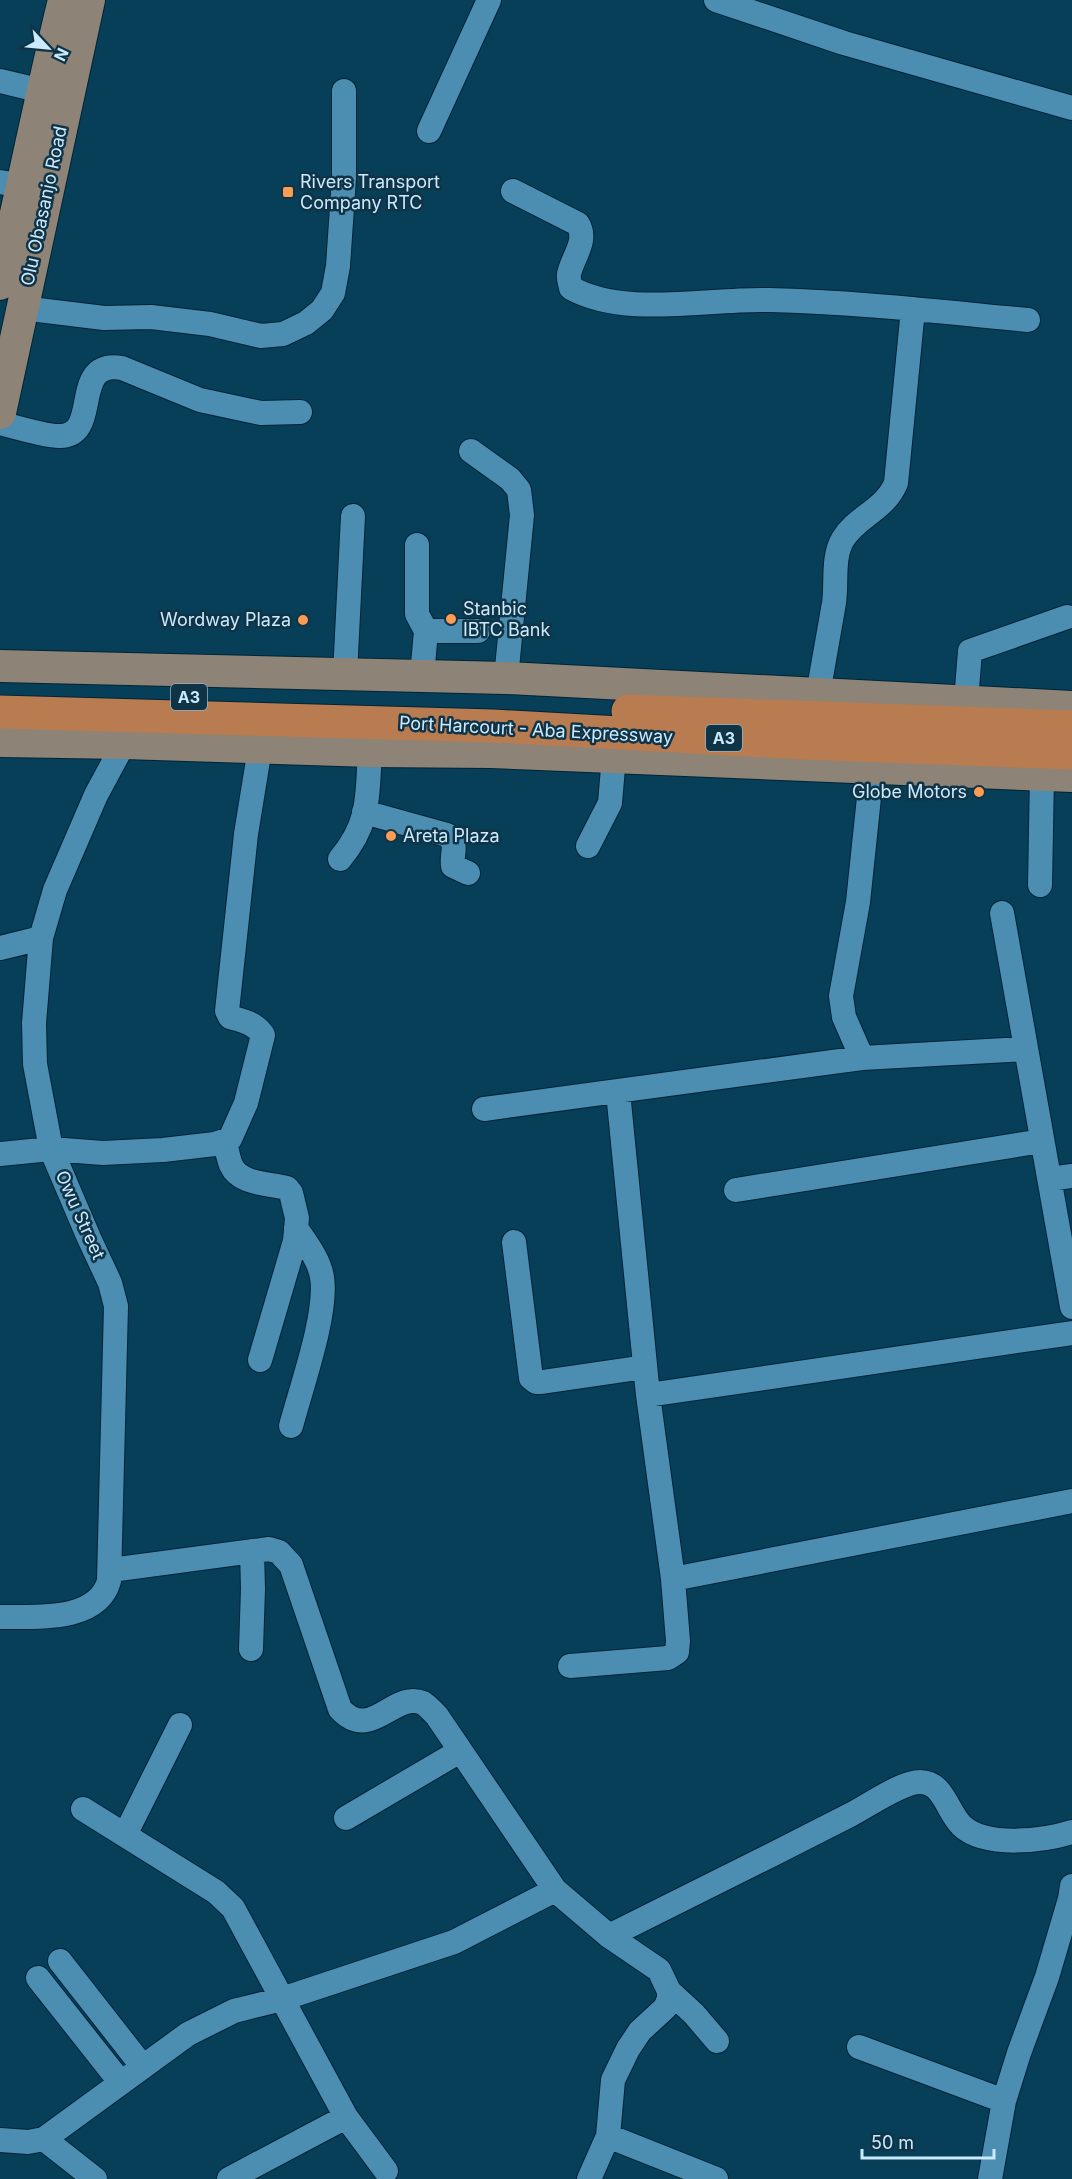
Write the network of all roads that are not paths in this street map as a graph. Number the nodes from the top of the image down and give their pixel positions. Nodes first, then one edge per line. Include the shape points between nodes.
1 (64, 0) edge
2 (89, 0) edge
3 (489, 0) edge
4 (716, 0) edge
5 (0, 81) edge
6 (42, 91) junction
7 (344, 92) dead end
8 (1072, 108) edge
9 (429, 131) dead end
10 (12, 184) edge
11 (513, 191) dead end
12 (0, 284) edge
13 (22, 308) junction
14 (913, 309) junction
15 (1028, 320) dead end
16 (300, 412) dead end
17 (0, 413) edge
18 (0, 423) edge
19 (471, 452) dead end
20 (353, 516) dead end
21 (417, 545) dead end
22 (1067, 616) dead end
23 (426, 631) junction
24 (478, 631) dead end
25 (0, 666) edge
26 (345, 674) junction
27 (422, 676) junction
28 (506, 678) junction
29 (0, 692) edge
30 (818, 694) junction
31 (966, 701) junction
32 (1072, 707) edge
33 (0, 712) edge
34 (375, 726) junction
35 (1072, 727) edge
36 (0, 741) edge
37 (124, 743) junction
38 (260, 748) junction
39 (1072, 753) edge
40 (614, 756) junction
41 (872, 769) junction
42 (1057, 775) edge
43 (364, 812) junction
44 (588, 846) dead end
45 (340, 859) dead end
46 (468, 873) dead end
47 (1040, 885) dead end
48 (1002, 913) dead end
49 (41, 938) junction
50 (0, 948) edge
51 (1025, 1048) junction
52 (862, 1058) junction
53 (618, 1092) junction
54 (484, 1109) dead end
55 (1042, 1140) junction
56 (225, 1142) junction
57 (51, 1149) junction
58 (0, 1154) edge
59 (1061, 1177) edge
60 (736, 1190) dead end
61 (296, 1228) junction
62 (514, 1242) dead end
63 (1072, 1307) edge
64 (1072, 1333) edge
65 (260, 1360) dead end
66 (645, 1366) junction
67 (648, 1395) junction
68 (291, 1426) dead end
69 (1072, 1501) edge
70 (252, 1551) junction
71 (111, 1570) junction
72 (673, 1579) junction
73 (0, 1617) edge
74 (251, 1649) dead end
75 (570, 1666) dead end
76 (180, 1725) dead end
77 (460, 1751) junction
78 (83, 1809) dead end
79 (346, 1818) dead end
80 (1072, 1832) edge
81 (125, 1835) junction
82 (1072, 1886) edge
83 (555, 1890) junction
84 (609, 1936) junction
85 (60, 1961) dead end
86 (38, 1978) dead end
87 (669, 1991) junction
88 (282, 1999) junction
89 (717, 2041) dead end
90 (859, 2048) dead end
91 (143, 2067) junction
92 (121, 2083) junction
93 (1004, 2101) junction
94 (346, 2117) junction
95 (608, 2136) junction
96 (44, 2139) junction
97 (0, 2140) edge
98 (386, 2171) dead end
99 (95, 2179) edge
100 (229, 2179) edge
101 (589, 2179) edge
102 (716, 2179) edge
103 (990, 2179) edge

1 - 6 main road, Olu Obasanjo Road
2 - 13 main road, Olu Obasanjo Road
3 - 9 street
4 - 8 street via 844,43
5 - 6 street
6 - 10 main road, Olu Obasanjo Road
7 - 13 street via 338,266 333,293 322,310 306,323 284,334 261,336 210,324 151,317 104,318
10 - 12 main road, Olu Obasanjo Road
11 - 14 street via 578,224 582,231 580,249 568,275 571,288 580,293 627,304 767,299
13 - 17 main road, Olu Obasanjo Road
14 - 15 street
14 - 30 street via 896,483 891,495 850,530 838,550 835,601
16 - 18 street via 261,413 200,400 110,366 95,375 83,418 71,433 60,437
19 - 28 street via 510,479 519,490 522,514
20 - 26 street
21 - 23 street via 417,614
22 - 31 street via 969,651
23 - 24 street
23 - 27 street
25 - 26 main road
26 - 27 main road
27 - 28 main road
28 - 30 main road
29 - 34 highway, Port Harcourt - Aba Expressway / A3
30 - 31 main road
31 - 32 main road
33 - 34 highway, Port Harcourt - Aba Expressway / A3
34 - 35 highway, Port Harcourt - Aba Expressway / A3 via 482,704
34 - 38 main road
34 - 39 highway, Port Harcourt - Aba Expressway / A3 via 493,726
34 - 40 main road via 491,752
34 - 43 street
36 - 37 main road
37 - 38 main road
37 - 49 street, Owu Street via 96,795 55,890
38 - 56 street via 246,834 227,1011 230,1017 252,1024 262,1035 246,1103
40 - 41 main road
40 - 44 street via 610,802
41 - 42 main road
41 - 52 street via 858,902 841,996 844,1017
42 - 47 street
43 - 45 street via 361,829
43 - 46 street via 447,836 455,846 453,866
48 - 51 street
49 - 50 street
49 - 57 street, Owu Street via 35,1064
51 - 52 street
51 - 55 street
52 - 53 street
53 - 54 street
53 - 66 street
55 - 59 street
55 - 60 street
56 - 57 street via 103,1153
56 - 61 street via 232,1166 240,1176 287,1188 297,1218
57 - 58 street
57 - 71 street, Owu Street via 110,1283 116,1306
59 - 63 street
61 - 65 street
61 - 68 street via 322,1274 323,1289 318,1326
62 - 66 street via 531,1378 542,1382
64 - 67 street
66 - 67 street
67 - 72 street
69 - 72 street
70 - 71 street
70 - 74 street
70 - 77 street via 279,1552 291,1565 340,1709 346,1716 363,1721 405,1703 422,1703 437,1716
71 - 73 street, Owu Street via 107,1589 83,1608 51,1615
72 - 75 street via 677,1652 668,1658
76 - 81 street
77 - 79 street
77 - 83 street
78 - 81 street
80 - 84 street via 1021,1841 975,1834 962,1826 935,1787 917,1782
81 - 88 street via 216,1892 233,1908
82 - 93 street via 1047,1977
83 - 84 street
83 - 88 street via 454,1942
84 - 87 street via 659,1970
85 - 91 street
86 - 92 street
87 - 89 street
87 - 95 street via 665,2008 640,2031 613,2080
88 - 91 street via 234,2011 188,2034
88 - 94 street
90 - 93 street
91 - 92 street
92 - 96 street
93 - 103 street
94 - 98 street
94 - 100 street
95 - 101 street
95 - 102 street
96 - 97 street
96 - 99 street

